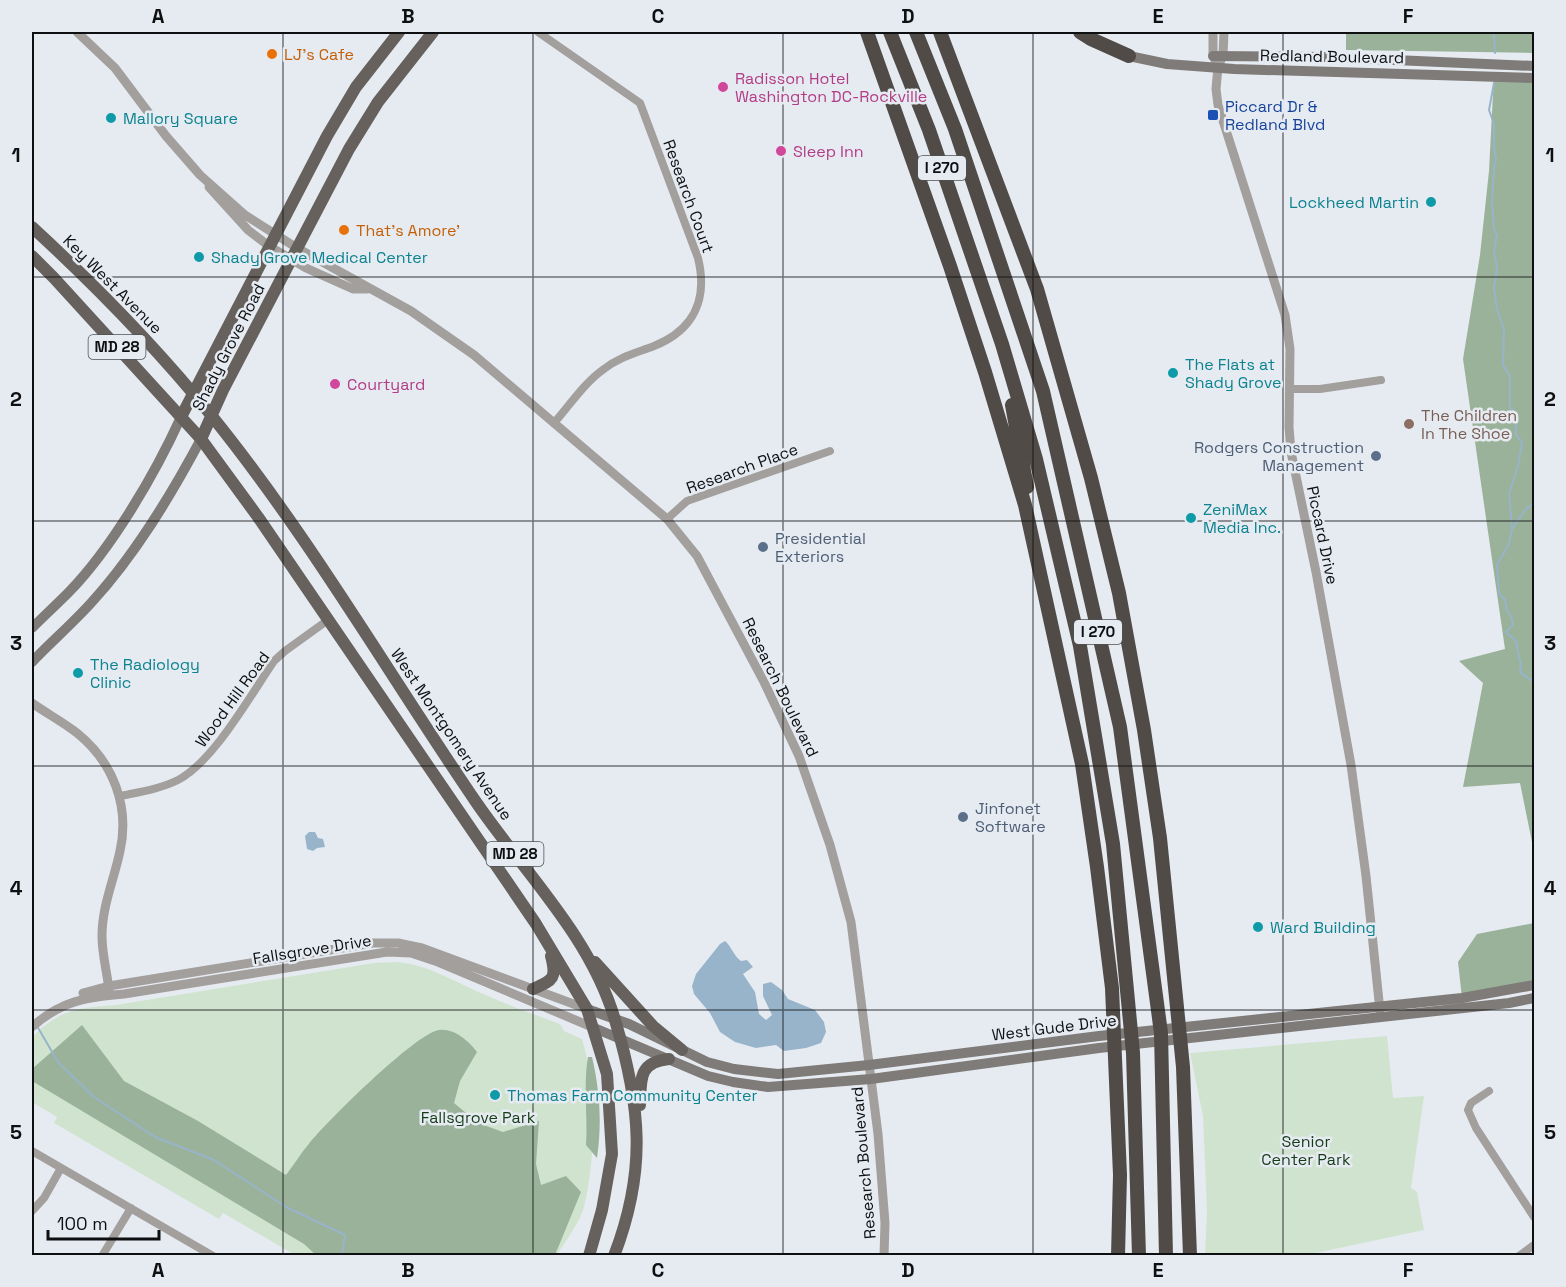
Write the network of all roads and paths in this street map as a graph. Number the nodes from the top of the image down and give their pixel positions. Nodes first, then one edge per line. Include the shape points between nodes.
1 (77, 32) edge
2 (399, 32) edge
3 (433, 32) edge
4 (538, 32) edge
5 (867, 32) edge
6 (890, 32) edge
7 (916, 32) edge
8 (940, 32) edge
9 (947, 32) edge
10 (1080, 32) edge
11 (1213, 32) edge
12 (1224, 32) edge
13 (1218, 55) junction
14 (1129, 56) joint
15 (1534, 66) edge
16 (1218, 67) junction
17 (1534, 78) edge
18 (972, 113) junction
19 (32, 227) edge
20 (272, 241) junction
21 (294, 254) junction
22 (32, 256) edge
23 (1002, 344) junction
24 (206, 367) junction
25 (175, 373) junction
26 (1381, 380) dead end
27 (1290, 389) junction
28 (193, 394) junction
29 (212, 416) junction
30 (181, 417) junction
31 (554, 423) junction
32 (201, 439) junction
33 (830, 451) dead end
34 (667, 519) junction
35 (1043, 584) junction
36 (328, 620) junction
37 (32, 628) edge
38 (32, 662) edge
39 (32, 703) edge
40 (120, 796) junction
41 (579, 942) junction
42 (548, 943) junction
43 (1534, 985) edge
44 (533, 989) junction
45 (109, 991) junction
46 (1534, 998) edge
47 (587, 1009) junction
48 (1380, 1011) junction
49 (615, 1019) junction
50 (34, 1022) edge
51 (592, 1027) junction
52 (620, 1039) junction
53 (682, 1050) junction
54 (669, 1059) junction
55 (869, 1065) junction
56 (871, 1079) junction
57 (1489, 1091) dead end
58 (638, 1136) junction
59 (32, 1151) edge
60 (61, 1168) junction
61 (131, 1208) junction
62 (32, 1211) edge
63 (1534, 1217) edge
64 (1534, 1245) edge
65 (198, 1252) edge
66 (102, 1256) edge
67 (213, 1256) edge
68 (589, 1256) edge
69 (614, 1256) edge
70 (884, 1256) edge
71 (1118, 1256) edge
72 (1139, 1256) edge
73 (1166, 1256) edge
74 (1190, 1256) edge
75 (1519, 1256) edge

1 - 20 street, Research Boulevard via 115,68 166,136 207,182
2 - 20 main road, Shady Grove Road via 356,87
3 - 21 main road, Shady Grove Road via 378,102
4 - 31 street, Research Court via 640,104 703,276 694,313 676,334 604,368
5 - 35 highway, I 270 via 985,372 1025,505
6 - 23 highway, I 270 via 929,130
7 - 73 highway, I 270 via 955,129 1043,391 1120,726 1161,1033
8 - 18 highway, I 270
9 - 18 highway via 966,82
10 - 14 highway
11 - 13 street, Piccard Drive
12 - 13 street, Piccard Drive
13 - 15 main road, Redland Boulevard
13 - 16 street, Piccard Drive
14 - 16 main road, Redland Boulevard via 1167,64
16 - 17 main road, Redland Boulevard
16 - 27 street, Piccard Drive via 1218,105 1285,315
18 - 74 highway, I 270 via 1036,290 1091,478 1119,593 1161,849 1183,1067
19 - 25 main road, Key West Avenue / MD 28
20 - 21 street, Research Boulevard
20 - 24 main road, Shady Grove Road
21 - 29 main road, Shady Grove Road
21 - 31 street, Research Boulevard via 306,268 353,289 369,289 411,311 474,355
22 - 30 main road, MD 28
23 - 35 highway
23 - 72 highway, I 270 via 1036,459 1080,646 1113,844 1133,1053
24 - 25 main road via 196,374
24 - 28 main road, Shady Grove Road
25 - 28 main road, Key West Avenue / MD 28
26 - 27 street
27 - 48 street, Piccard Drive via 1291,452 1351,768
28 - 29 main road, West Montgomery Avenue / MD 28
28 - 30 main road, Shady Grove Road
29 - 32 main road, Shady Grove Road
29 - 41 main road, West Montgomery Avenue / MD 28 via 309,547 478,805
30 - 32 main road, MD 28
30 - 37 main road, Shady Grove Road via 149,480 104,548 69,593
31 - 34 street, Research Boulevard
32 - 36 main road, MD 28
32 - 38 main road, Shady Grove Road via 139,544 92,602
33 - 34 street, Research Place via 687,501
34 - 55 street, Research Boulevard via 697,556 764,682 807,777 851,922
35 - 71 highway, I 270 via 1082,764 1112,988 1120,1175
36 - 40 street, Wood Hill Road via 274,662 201,764 166,786
36 - 42 main road, MD 28
39 - 40 street via 98,754
40 - 45 street via 120,850 108,891 102,936
41 - 49 main road, West Montgomery Avenue / MD 28
41 - 53 main road via 652,1026
42 - 44 main road via 555,971 548,982
42 - 47 main road, MD 28
43 - 48 main road, West Gude Drive
44 - 45 street, Fallsgrove Drive via 422,948 373,943
44 - 47 street, Fallsgrove Drive
45 - 50 street, Fallsgrove Drive via 70,1003
45 - 51 street, Fallsgrove Drive via 387,952 411,953
46 - 48 main road, West Gude Drive
47 - 49 main road, West Gude Drive
47 - 51 main road, MD 28
48 - 55 main road, West Gude Drive via 1184,1026
48 - 56 main road, West Gude Drive
49 - 52 main road, West Montgomery Avenue / MD 28
49 - 53 main road, West Gude Drive
51 - 52 main road, West Gude Drive
51 - 68 main road, MD 28 via 607,1074 612,1154
52 - 54 main road, West Gude Drive
52 - 58 main road, West Montgomery Avenue / MD 28
53 - 55 main road, West Gude Drive via 707,1062 778,1074
54 - 56 main road, West Gude Drive via 734,1083 768,1086
54 - 58 main road via 648,1065 642,1073
55 - 56 street, Research Boulevard
56 - 70 street, Research Boulevard via 883,1192
57 - 63 street via 1471,1103 1468,1110
58 - 69 main road, West Montgomery Avenue / MD 28 via 631,1203
59 - 60 street
60 - 61 street
60 - 62 street
61 - 65 street
61 - 66 street
64 - 75 street
65 - 67 street

